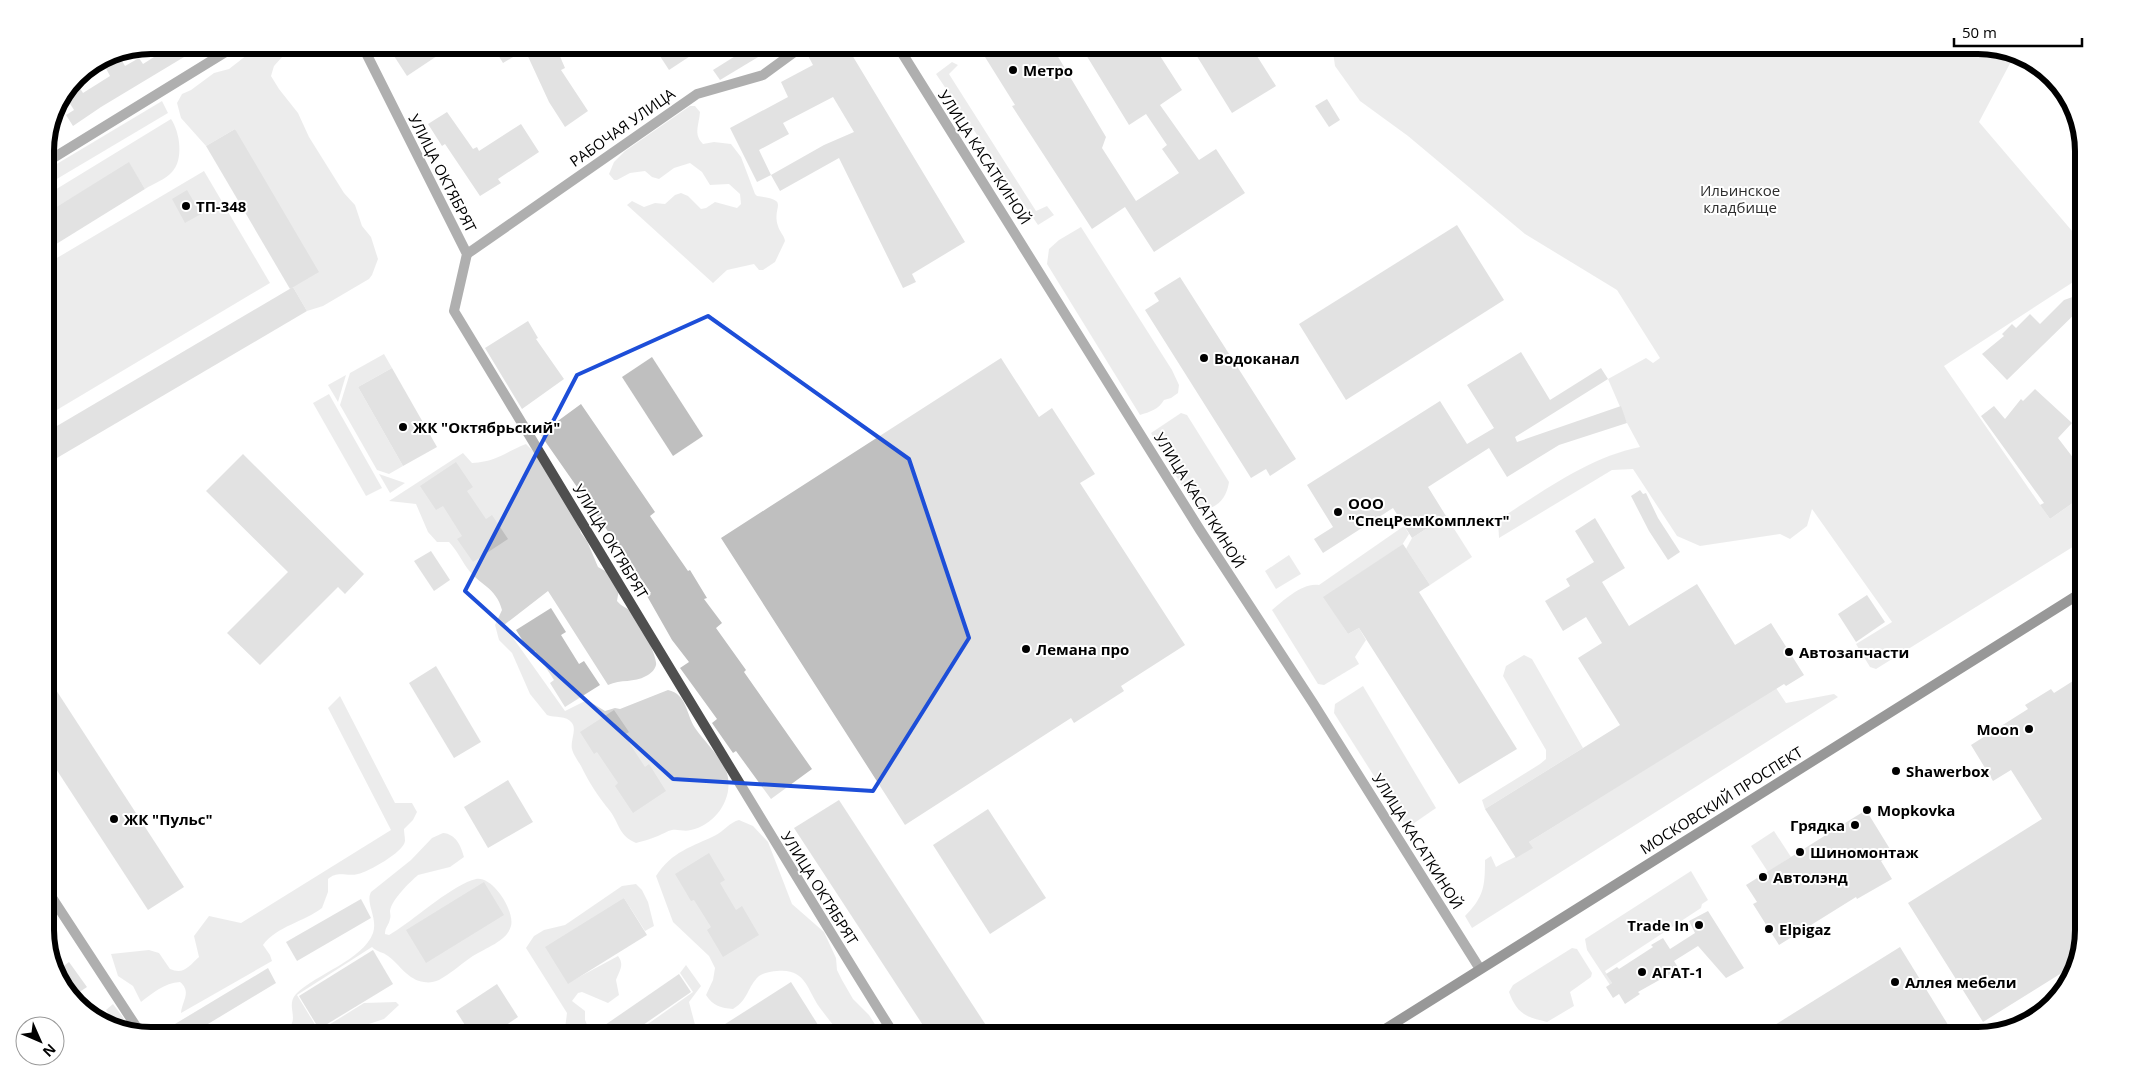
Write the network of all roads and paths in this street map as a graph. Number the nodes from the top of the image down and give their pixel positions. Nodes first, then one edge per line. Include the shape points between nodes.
1 (222, 54) edge
2 (367, 54) edge
3 (792, 54) edge
4 (903, 54) edge
5 (54, 157) edge
6 (467, 254) junction
7 (2075, 597) edge
8 (54, 901) edge
9 (1480, 969) junction
10 (137, 1026) edge
11 (889, 1027) edge
12 (1388, 1027) edge

1 - 5 street
2 - 6 street, УЛИЦА ОКТЯБРЯТ
3 - 6 street, РАБОЧАЯ УЛИЦА via 763,75 697,94
4 - 9 street, УЛИЦА КАСАТКИНОЙ
6 - 11 street, УЛИЦА ОКТЯБРЯТ via 454,311 750,804
7 - 9 main road, МОСКОВСКИЙ ПРОСПЕКТ
8 - 10 street
9 - 12 main road, МОСКОВСКИЙ ПРОСПЕКТ

